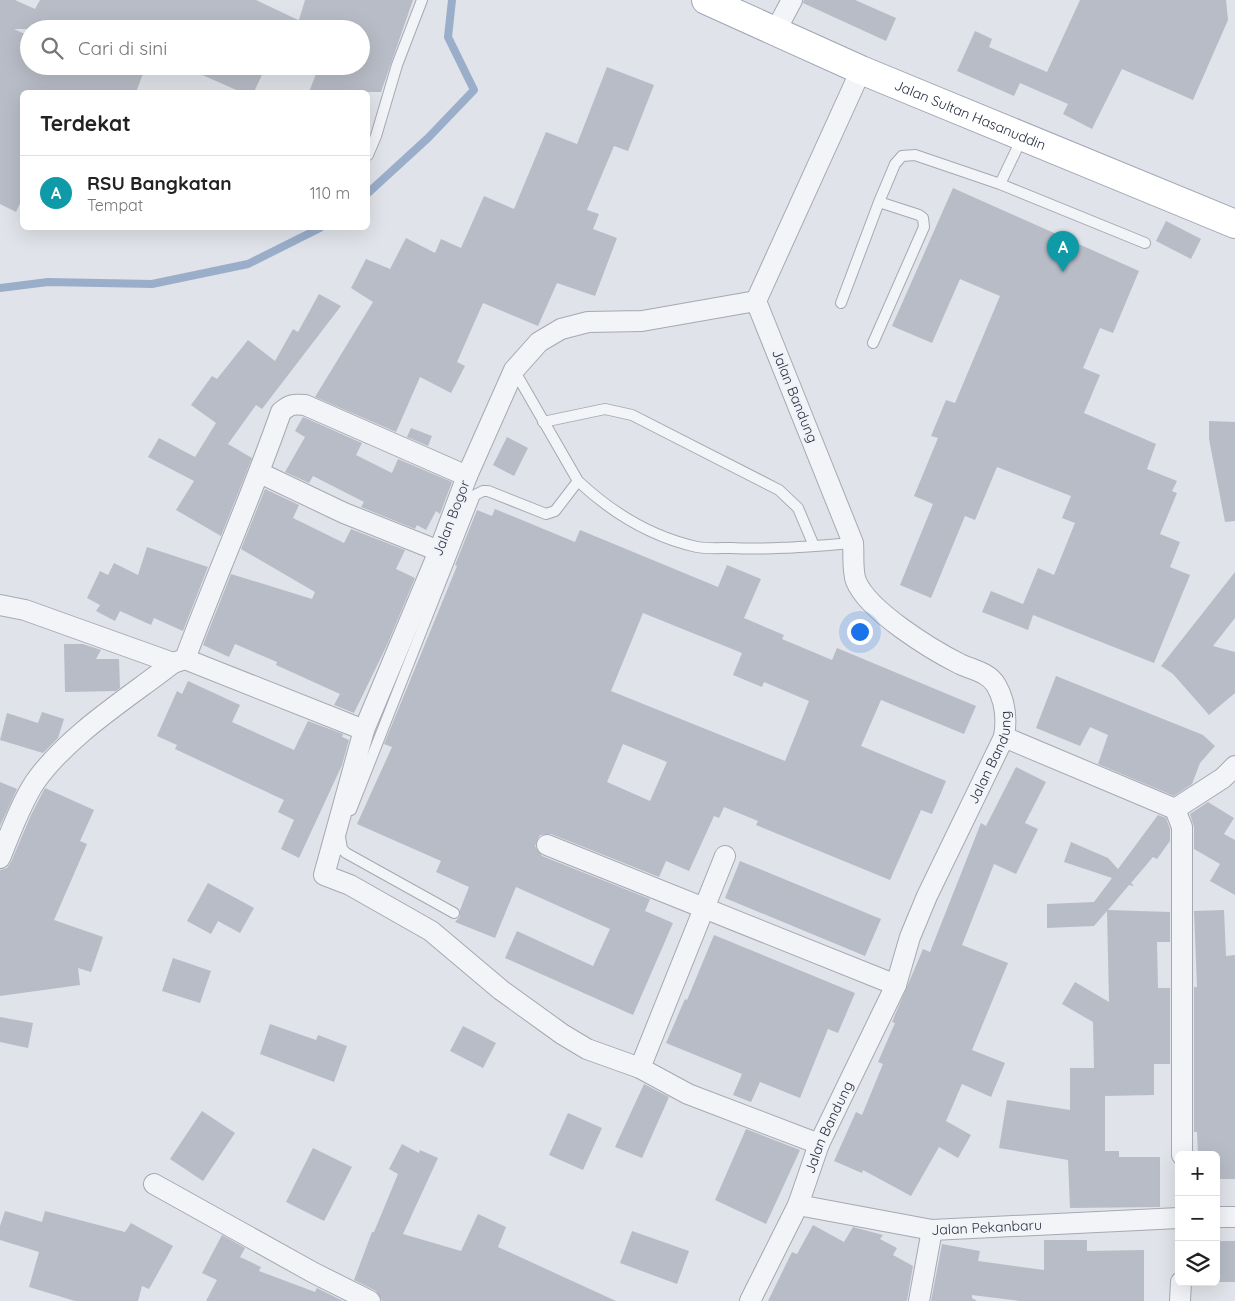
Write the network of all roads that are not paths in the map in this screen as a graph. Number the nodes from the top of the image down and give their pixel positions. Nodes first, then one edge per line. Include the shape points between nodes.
1 (422, 0) edge
2 (706, 0) edge
3 (792, 0) edge
4 (776, 30) junction
5 (861, 70) junction
6 (1023, 135) junction
7 (370, 150) edge
8 (1000, 184) junction
9 (879, 202) junction
10 (1235, 224) edge
11 (1144, 243) dead end
12 (756, 301) junction
13 (841, 303) dead end
14 (873, 344) dead end
15 (514, 370) junction
16 (543, 422) junction
17 (260, 473) junction
18 (467, 476) junction
19 (578, 481) junction
20 (853, 543) junction
21 (814, 546) junction
22 (439, 551) junction
23 (0, 606) edge
24 (179, 661) junction
25 (364, 730) junction
26 (1004, 737) junction
27 (1235, 766) edge
28 (1175, 809) junction
29 (547, 845) dead end
30 (725, 856) dead end
31 (0, 858) edge
32 (703, 908) junction
33 (454, 913) dead end
34 (896, 985) junction
35 (640, 1068) junction
36 (819, 1144) junction
37 (1182, 1151) edge
38 (154, 1184) dead end
39 (798, 1205) junction
40 (1220, 1217) edge
41 (1235, 1217) edge
42 (1175, 1218) edge
43 (932, 1230) junction
44 (1181, 1286) edge
45 (370, 1301) edge
46 (750, 1301) edge
47 (919, 1301) edge
48 (1180, 1301) edge

1 - 7 lane
2 - 4 main road, Jalan Sultan Hasanuddin
3 - 4 street
4 - 5 main road, Jalan Sultan Hasanuddin
5 - 6 main road, Jalan Sultan Hasanuddin
5 - 12 street
6 - 8 lane
6 - 10 main road, Jalan Sultan Hasanuddin
8 - 9 lane via 915,156 902,156 895,164
8 - 11 lane
9 - 13 lane
9 - 14 lane via 919,215 923,218 924,227
12 - 15 street, Jalan Bogor via 642,321 588,322 561,329 539,342
12 - 20 street, Jalan Bandung
15 - 16 lane
15 - 18 street, Jalan Bogor
16 - 19 lane
16 - 21 lane via 605,409 632,415 779,490 798,508
17 - 18 street via 281,412 294,404 305,405
17 - 22 street via 344,513
17 - 24 street
18 - 22 street, Jalan Bogor
19 - 21 lane via 624,516 662,537 699,548 771,550
19 - 33 lane via 555,511 546,514 488,491 478,492 340,836 346,853
20 - 21 lane
20 - 26 street, Jalan Bandung via 856,581 872,603 916,638 983,673 996,685 1007,716
22 - 25 street, Jalan Bogor
23 - 24 street via 25,610
24 - 25 street
24 - 31 street via 82,734 53,760 34,783
25 - 35 street, Jalan Bogor via 324,874 350,885 431,931 500,990 562,1034 587,1049
26 - 28 street
26 - 34 street, Jalan Bandung via 910,937
27 - 28 street via 1223,778
28 - 37 street via 1182,827
29 - 32 street
30 - 32 street
32 - 34 street
32 - 35 street
34 - 36 street, Jalan Bandung
35 - 36 street via 688,1094
36 - 39 street, Jalan Bandung
38 - 45 street
39 - 43 street, Jalan Pekanbaru
39 - 46 street, Jalan Bandung
40 - 41 street
42 - 43 street, Jalan Pekanbaru
43 - 47 street
44 - 48 street

